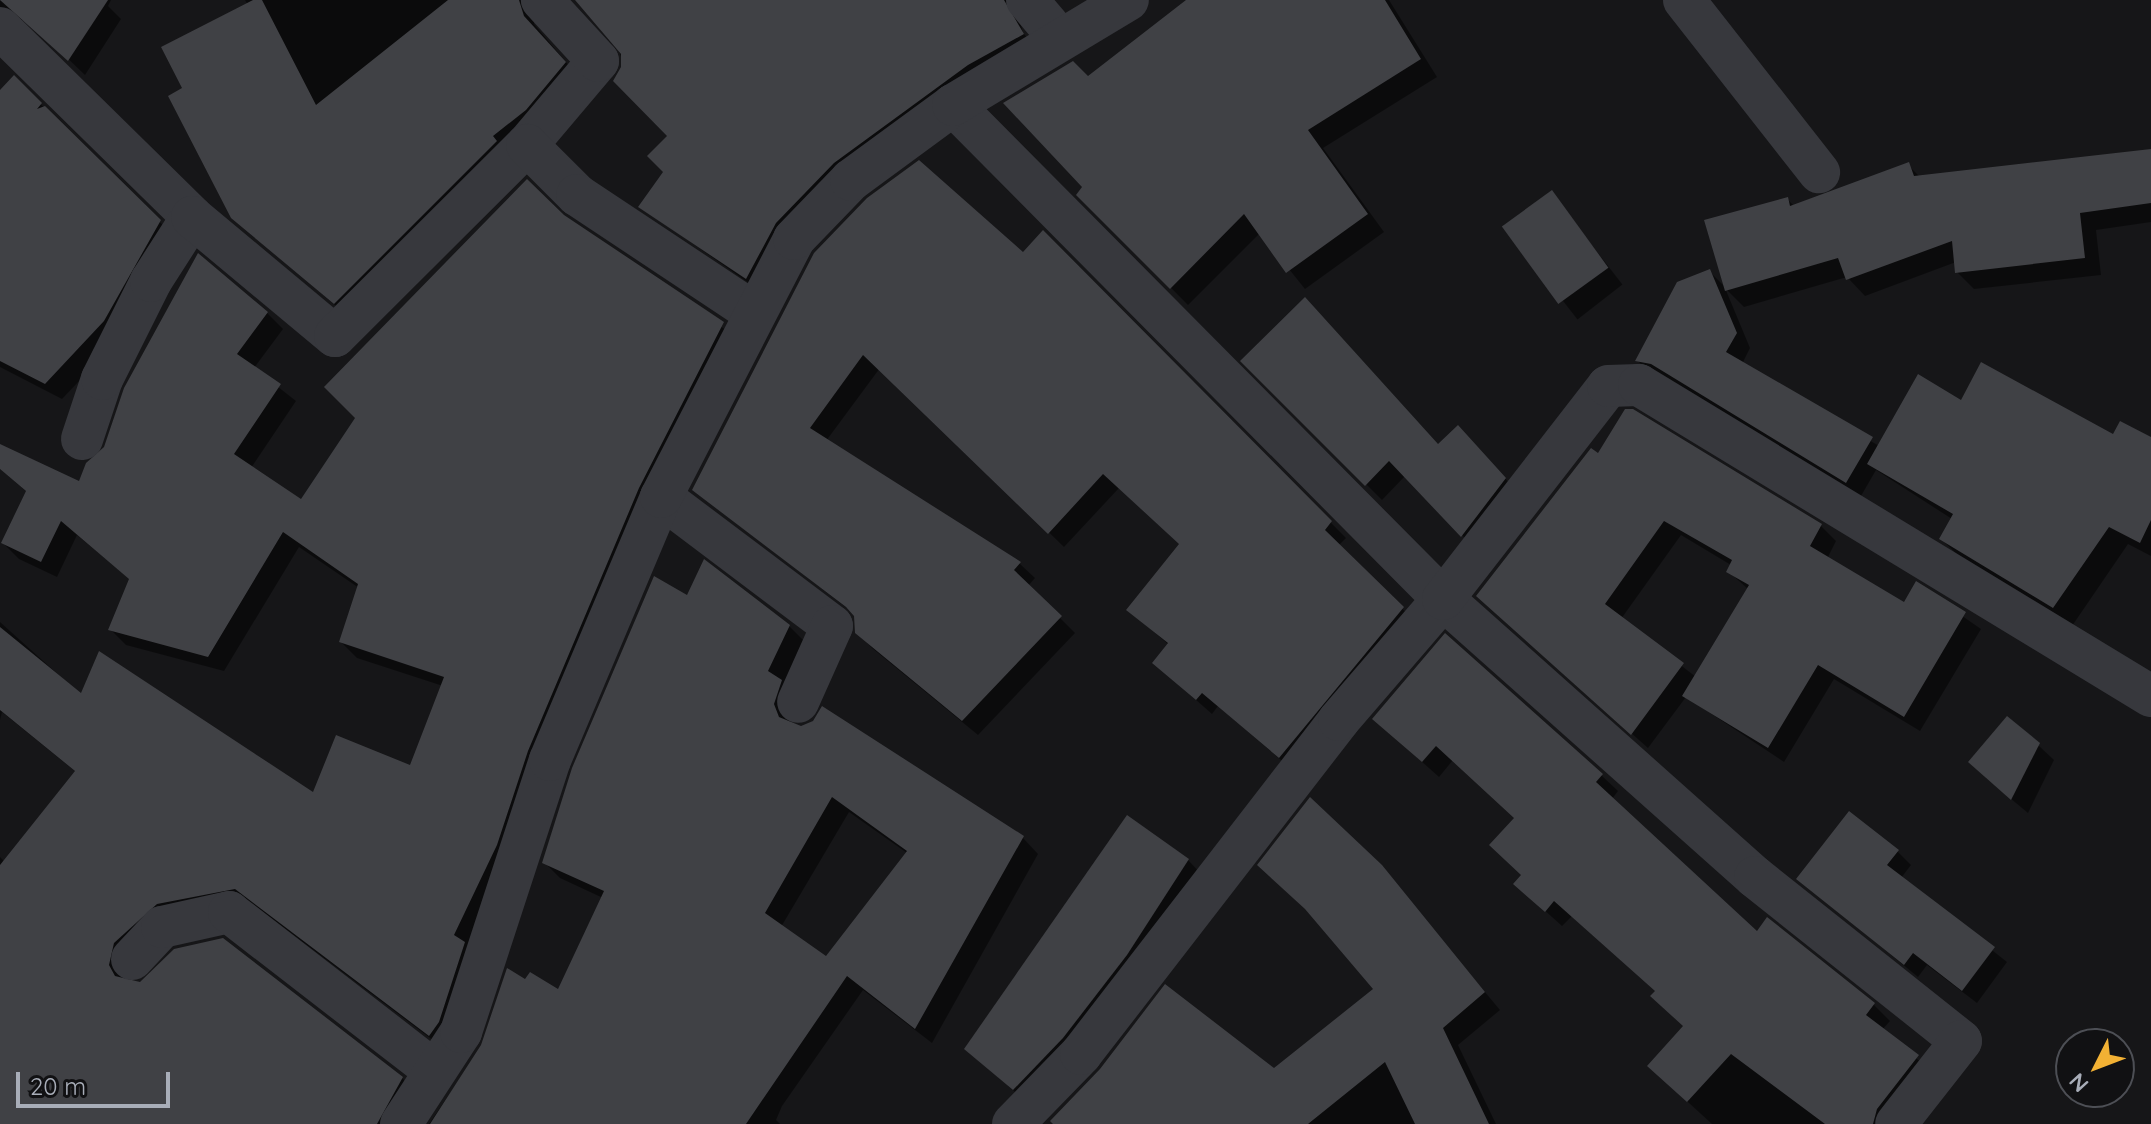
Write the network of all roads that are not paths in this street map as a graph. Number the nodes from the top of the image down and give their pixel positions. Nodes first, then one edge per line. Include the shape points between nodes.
1 (542, 0) edge
2 (1027, 0) edge
3 (1128, 0) edge
4 (1684, 0) edge
5 (0, 28) edge
6 (1061, 40) junction
7 (953, 105) junction
8 (527, 145) junction
9 (1819, 172) dead end
10 (192, 217) junction
11 (753, 312) junction
12 (82, 439) dead end
13 (661, 497) junction
14 (1443, 599) junction
15 (2151, 696) edge
16 (798, 702) dead end
17 (132, 959) dead end
18 (435, 1071) junction
19 (401, 1124) edge
20 (1013, 1124) edge
21 (1896, 1124) edge

1 - 8 street via 598,61
2 - 6 street
3 - 6 street
4 - 9 street
5 - 10 street
6 - 7 street
7 - 11 street via 851,180 794,239
7 - 14 street
8 - 10 street via 335,336
8 - 11 street via 577,195
10 - 12 street via 151,281 102,379
11 - 13 street
13 - 16 street via 832,626
13 - 18 street via 550,760 461,1032
14 - 15 street via 1608,386 1639,385
14 - 20 street via 1339,720 1081,1054
14 - 21 street via 1755,877 1961,1041
17 - 18 street via 162,927 229,912
18 - 19 street

